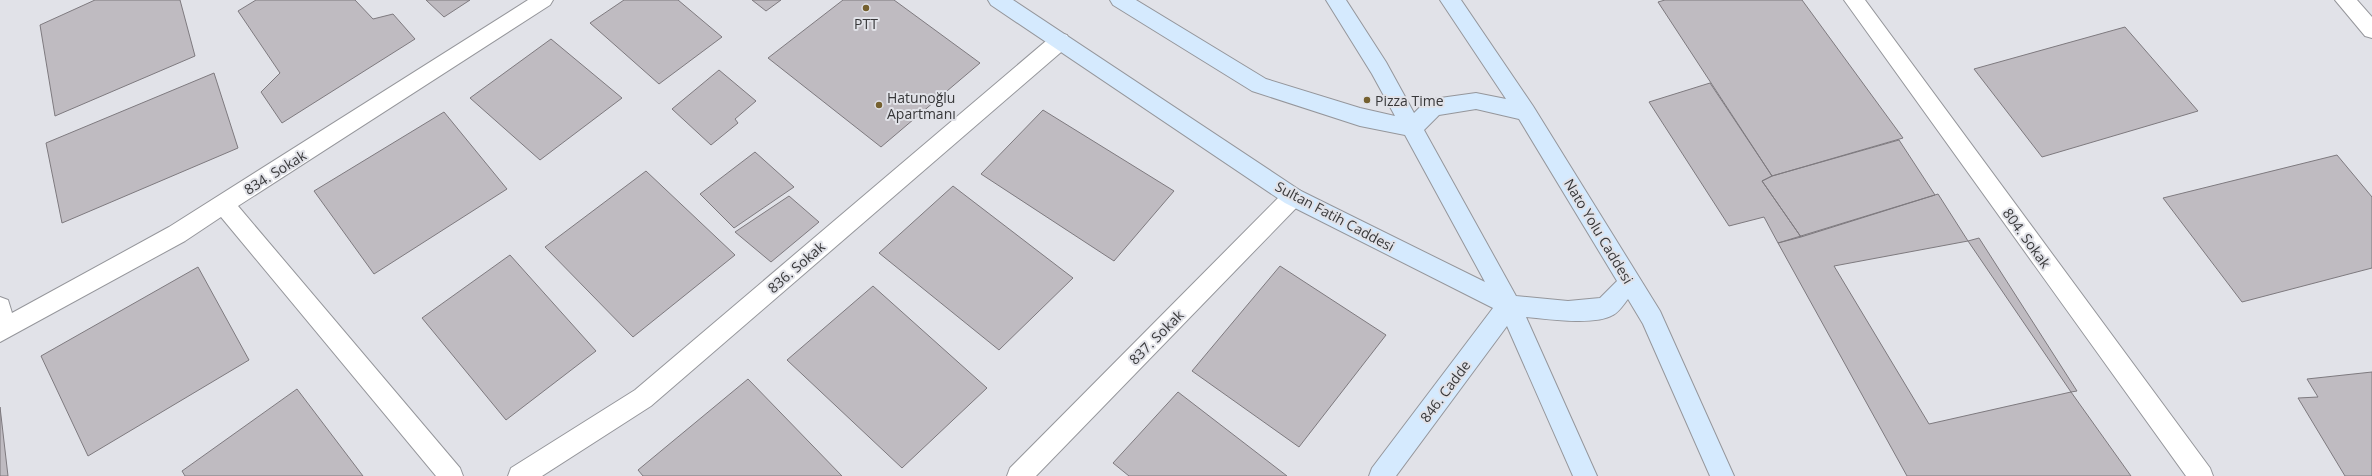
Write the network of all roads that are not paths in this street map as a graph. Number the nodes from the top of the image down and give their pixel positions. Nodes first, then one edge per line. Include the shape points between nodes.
1 (543, 0) edge
2 (998, 0) edge
3 (1120, 0) edge
4 (1336, 0) edge
5 (1450, 0) edge
6 (1854, 0) edge
7 (2346, 0) edge
8 (2372, 30) edge
9 (1060, 41) junction
10 (1526, 112) junction
11 (1412, 128) junction
12 (1293, 197) junction
13 (223, 204) junction
14 (1630, 282) junction
15 (1509, 305) junction
16 (0, 307) edge
17 (2, 331) edge
18 (535, 472) edge
19 (451, 476) edge
20 (1019, 476) edge
21 (1381, 476) edge
22 (1585, 476) edge
23 (1722, 476) edge
24 (2201, 476) edge

1 - 13 street, 834. Sokak
2 - 9 main road, Sultan Fatih Caddesi
3 - 11 main road via 1259,84 1360,117
4 - 11 main road via 1379,68
5 - 10 main road, Nato Yolu Caddesi
6 - 24 street, 804. Sokak
7 - 8 street
9 - 12 main road, Sultan Fatih Caddesi
9 - 18 street, 836. Sokak via 643,398
10 - 11 main road via 1476,101 1433,107
10 - 14 main road, Nato Yolu Caddesi
11 - 15 main road
12 - 15 main road, Sultan Fatih Caddesi
12 - 20 street, 837. Sokak
13 - 17 street, 834. Sokak via 177,234
13 - 19 street
14 - 15 main road, Sultan Fatih Caddesi via 1606,308 1568,311
14 - 23 main road, Nato Yolu Caddesi via 1652,318
15 - 21 main road, 846. Cadde
15 - 22 main road
16 - 17 street

